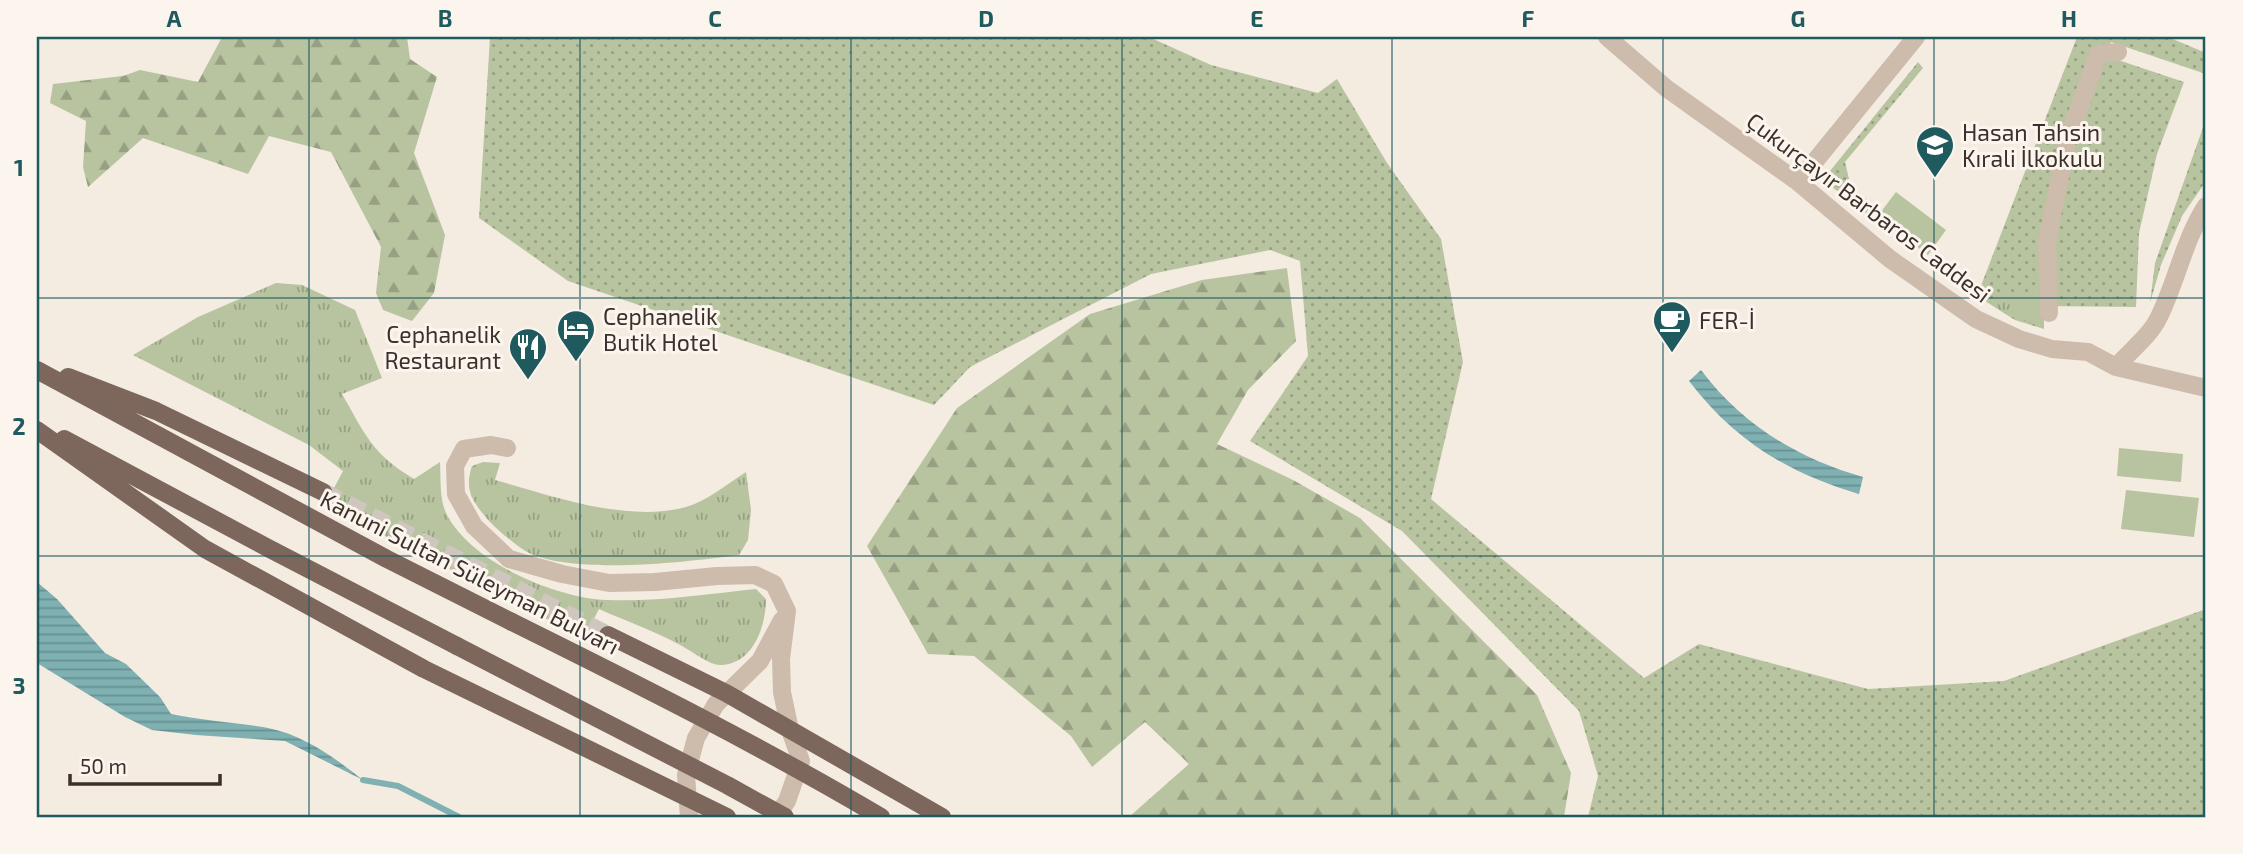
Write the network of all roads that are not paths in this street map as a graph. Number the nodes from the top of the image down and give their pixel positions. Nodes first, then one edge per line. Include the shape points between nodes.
1 (1608, 37) edge
2 (1916, 37) edge
3 (2118, 52) dead end
4 (1798, 182) junction
5 (2206, 206) edge
6 (2049, 313) dead end
7 (37, 364) edge
8 (2116, 368) junction
9 (37, 370) edge
10 (2206, 388) edge
11 (37, 424) edge
12 (37, 430) edge
13 (507, 448) dead end
14 (323, 492) tunnel mouth
15 (787, 611) junction
16 (608, 635) tunnel mouth
17 (726, 693) junction
18 (790, 730) junction
19 (688, 796) junction
20 (689, 817) edge
21 (727, 817) edge
22 (776, 817) edge
23 (785, 817) edge
24 (881, 817) edge
25 (942, 817) edge

1 - 4 street, Çukurçayır Barbaros Caddesi via 1667,88
2 - 4 street
3 - 6 street via 2098,54 2067,142 2047,241
4 - 8 street, Çukurçayır Barbaros Caddesi via 1890,259 1976,319 2052,349 2088,352
5 - 8 street via 2193,226 2158,318
7 - 14 main road via 156,411
8 - 10 street, Çukurçayır Barbaros Caddesi
9 - 24 main road, Kanuni Sultan Süleyman Bulvarı, bridge via 374,552 679,705
11 - 23 main road, bridge
12 - 19 main road via 205,549 424,669
13 - 15 street via 464,449 455,466 456,494 474,526 509,559 609,583 755,575 774,583
15 - 17 street via 760,661
15 - 18 street via 781,659
16 - 17 main road
17 - 18 main road
17 - 19 street via 696,738 686,775
18 - 22 street via 801,761 787,801
18 - 25 main road
19 - 20 street
19 - 21 main road

